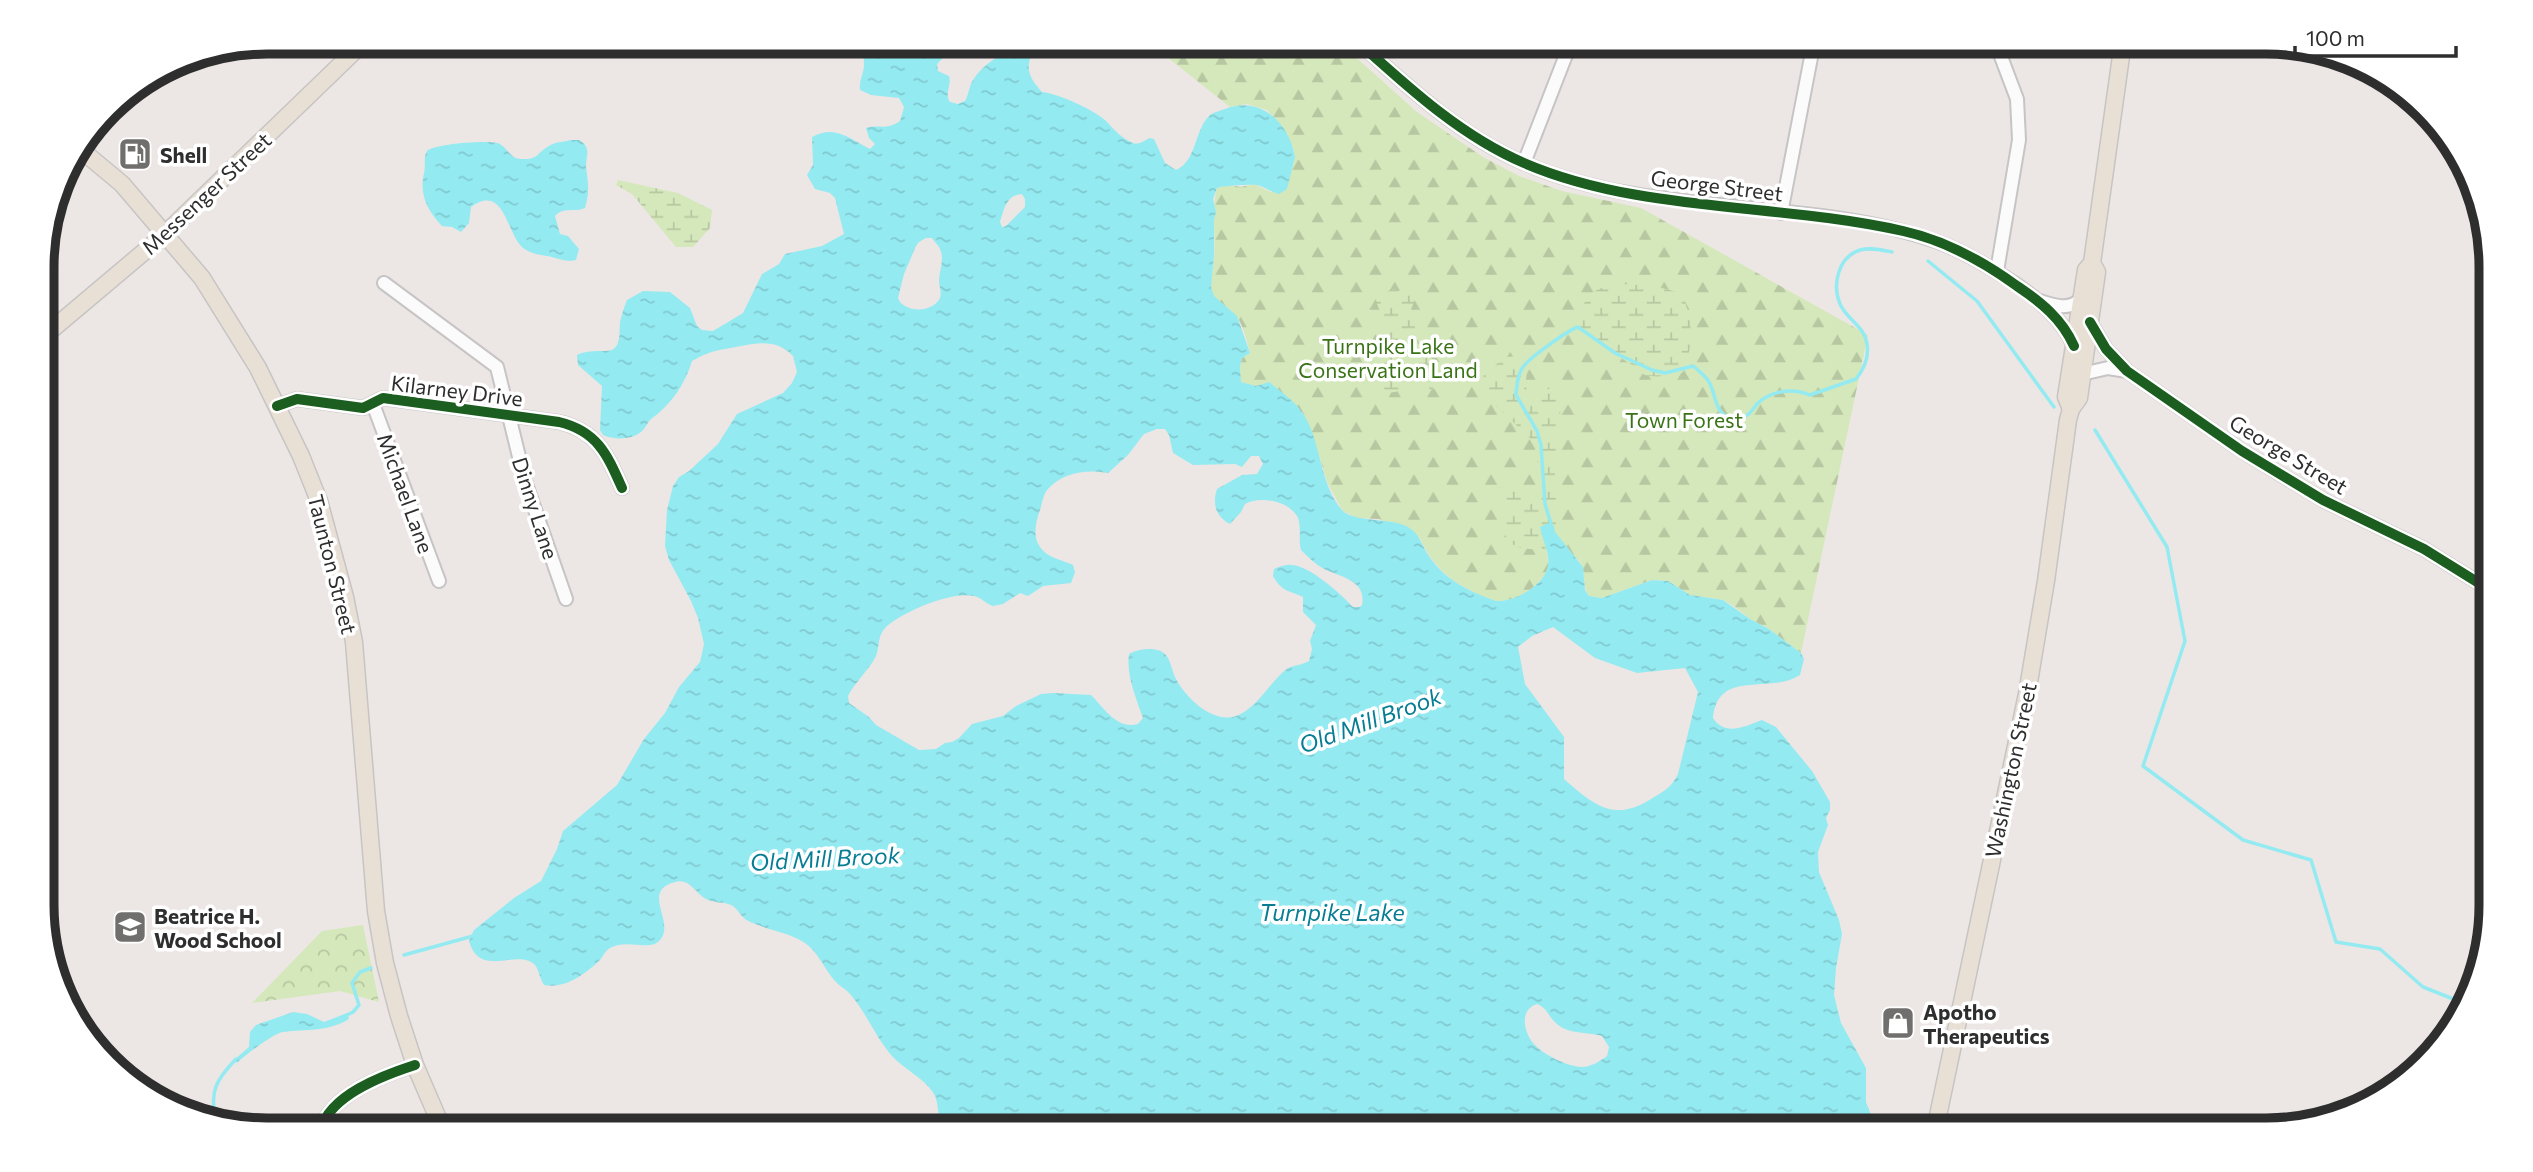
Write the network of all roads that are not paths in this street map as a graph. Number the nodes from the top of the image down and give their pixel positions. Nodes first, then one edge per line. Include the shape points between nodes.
1 (1372, 54) edge
2 (1566, 54) edge
3 (1812, 54) edge
4 (2000, 54) dead end
5 (2121, 54) edge
6 (351, 55) edge
7 (87, 155) edge
8 (1524, 163) junction
9 (1781, 212) junction
10 (164, 235) junction
11 (2092, 263) junction
12 (1997, 271) junction
13 (384, 283) dead end
14 (2082, 298) junction
15 (2040, 301) junction
16 (2090, 322) junction
17 (55, 327) edge
18 (2074, 346) junction
19 (2127, 371) junction
20 (2082, 374) junction
21 (373, 404) junction
22 (277, 406) junction
23 (2071, 409) junction
24 (509, 416) junction
25 (622, 488) dead end
26 (439, 581) dead end
27 (2479, 583) edge
28 (566, 599) dead end
29 (415, 1065) junction
30 (1938, 1117) edge
31 (324, 1118) edge
32 (438, 1118) edge

1 - 8 street, George Street via 1444,115
2 - 8 street
3 - 9 street
4 - 12 street via 2017,99 2019,140
5 - 11 main road, Washington Street
6 - 10 main road, Messenger Street
7 - 10 main road, Taunton Street via 122,184
8 - 9 street, George Street via 1649,197
9 - 12 street, George Street via 1905,232 1942,243
10 - 17 main road, Messenger Street
10 - 22 main road, Taunton Street via 225,312
11 - 14 main road, Washington Street via 2086,270
11 - 16 main road, Washington Street via 2097,272
12 - 15 street, George Street
13 - 24 street, Dinny Lane via 497,367
14 - 15 street, George Street via 2076,305 2063,307
14 - 18 main road, Washington Street
15 - 18 street, George Street via 2062,323
16 - 19 street, George Street via 2106,349
16 - 20 main road, Washington Street
18 - 23 main road, Washington Street via 2066,397
19 - 20 street via 2108,368
19 - 27 street, George Street via 2323,500 2424,549
20 - 23 main road, Washington Street via 2079,398
21 - 22 street, Kilarney Drive via 363,408 296,399
21 - 24 street, Kilarney Drive via 383,398
21 - 26 street, Michael Lane
22 - 29 main road, Taunton Street via 319,500 345,597 354,642 376,911 385,963
23 - 30 main road, Washington Street via 2026,694
24 - 25 street, Kilarney Drive via 579,427 610,462
24 - 28 street, Dinny Lane via 525,481
29 - 31 street via 340,1100
29 - 32 main road, Taunton Street

